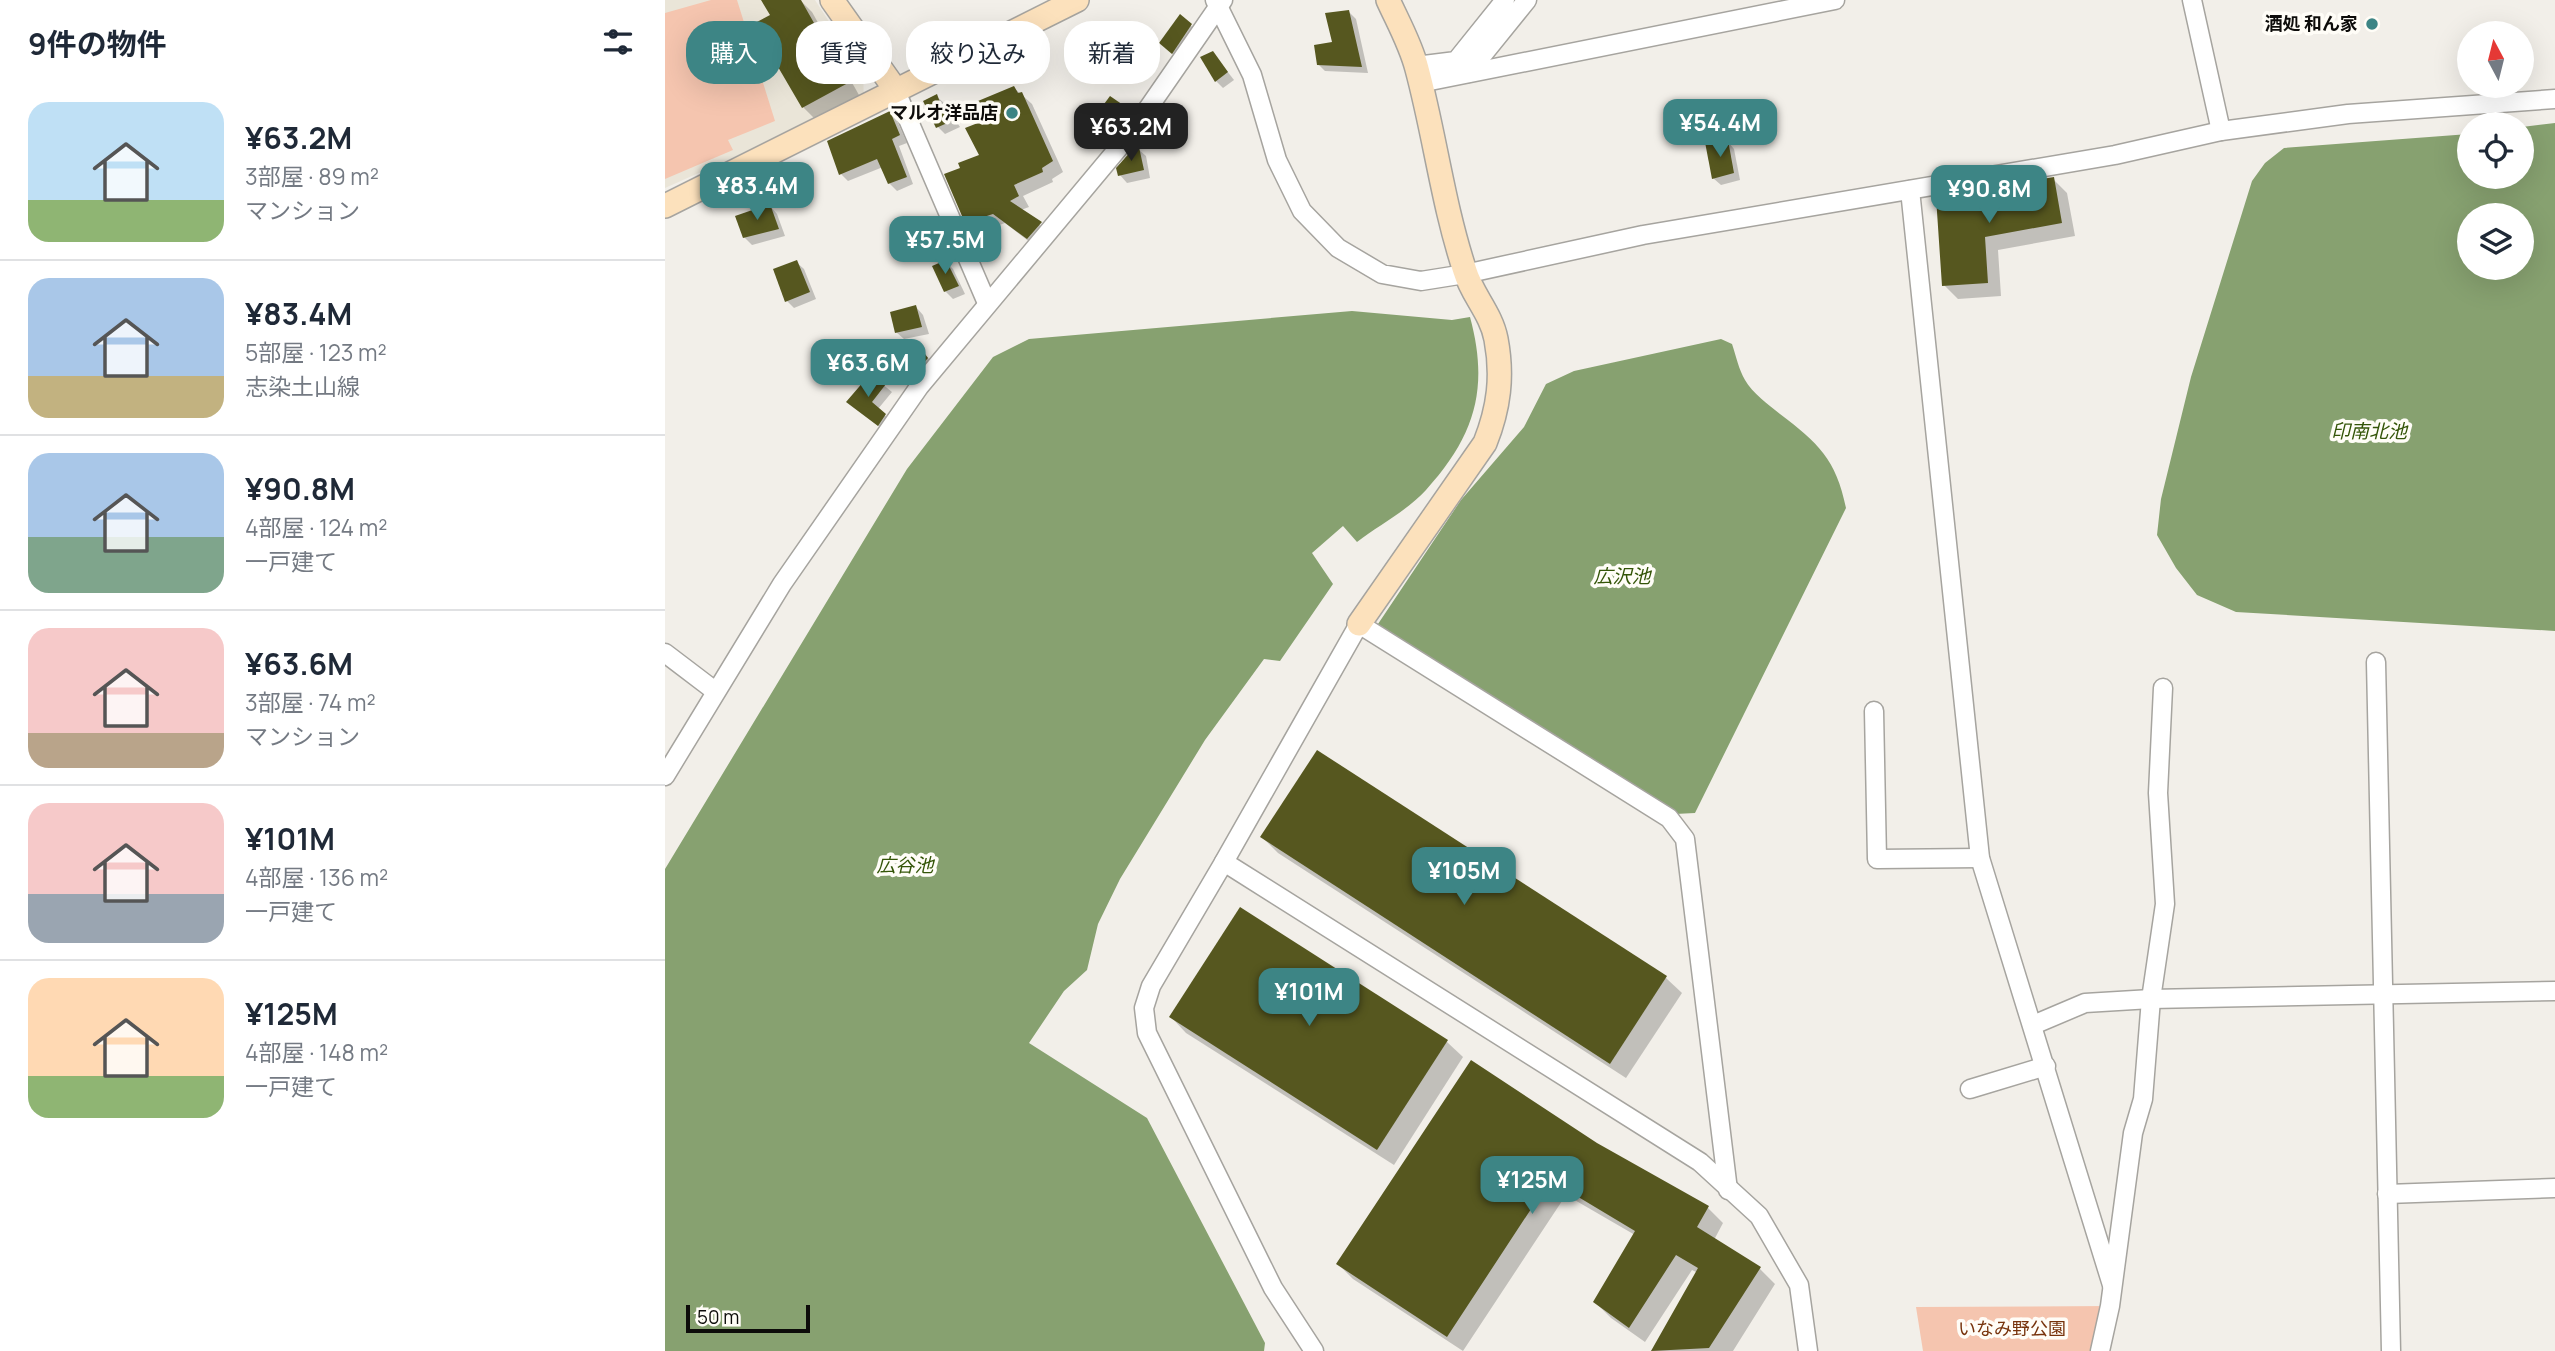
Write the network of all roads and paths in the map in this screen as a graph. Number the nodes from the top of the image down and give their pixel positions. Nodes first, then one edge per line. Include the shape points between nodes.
1 (832, 0) edge
2 (1077, 0) edge
3 (1388, 0) edge
4 (1505, 0) edge
5 (1527, 0) edge
6 (1835, 0) edge
7 (2192, 0) edge
8 (1219, 1) edge
9 (1468, 73) junction
10 (1418, 74) junction
11 (895, 89) junction
12 (2555, 99) edge
13 (2221, 131) junction
14 (1910, 190) junction
15 (665, 206) edge
16 (1465, 274) junction
17 (987, 303) junction
18 (1359, 624) junction
19 (665, 653) edge
20 (2376, 662) dead end
21 (2163, 688) dead end
22 (715, 691) junction
23 (1874, 711) dead end
24 (665, 776) edge
25 (1980, 858) junction
26 (1224, 862) junction
27 (2555, 991) edge
28 (2382, 996) junction
29 (2151, 999) junction
30 (2033, 1025) junction
31 (2046, 1066) junction
32 (1970, 1089) dead end
33 (2555, 1188) edge
34 (1728, 1190) junction
35 (2388, 1194) junction
36 (2112, 1285) junction
37 (1314, 1351) edge
38 (1808, 1351) edge
39 (2100, 1351) edge
40 (2391, 1351) edge

1 - 11 street
2 - 11 street
3 - 10 street
4 - 10 street via 1456,61
5 - 9 street
6 - 9 street
7 - 13 street
8 - 16 street via 1252,75 1277,160 1302,211 1338,248 1382,274 1421,281
8 - 17 street via 1131,133
9 - 10 street
10 - 16 street
11 - 15 street
11 - 17 street
12 - 13 street via 2348,114
13 - 14 street via 2115,155
14 - 16 street via 1643,235
14 - 25 street
16 - 18 street via 1483,303 1495,336 1497,412 1485,443
17 - 22 street via 919,387 826,516
18 - 26 street
18 - 34 street via 1669,818 1685,839
19 - 22 street
20 - 28 street
21 - 29 street via 2158,793 2165,904
22 - 24 street
23 - 25 street via 1877,859
25 - 30 street
26 - 34 street via 1666,1138
26 - 37 street via 1151,986 1144,1009 1147,1033 1273,1288
27 - 28 street
28 - 29 street
28 - 35 street
29 - 30 street via 2085,1003
29 - 36 street via 2143,1099 2133,1133
30 - 31 street
31 - 32 street
31 - 36 street
33 - 35 street
34 - 38 street via 1759,1216 1799,1285
35 - 40 street
36 - 39 street

